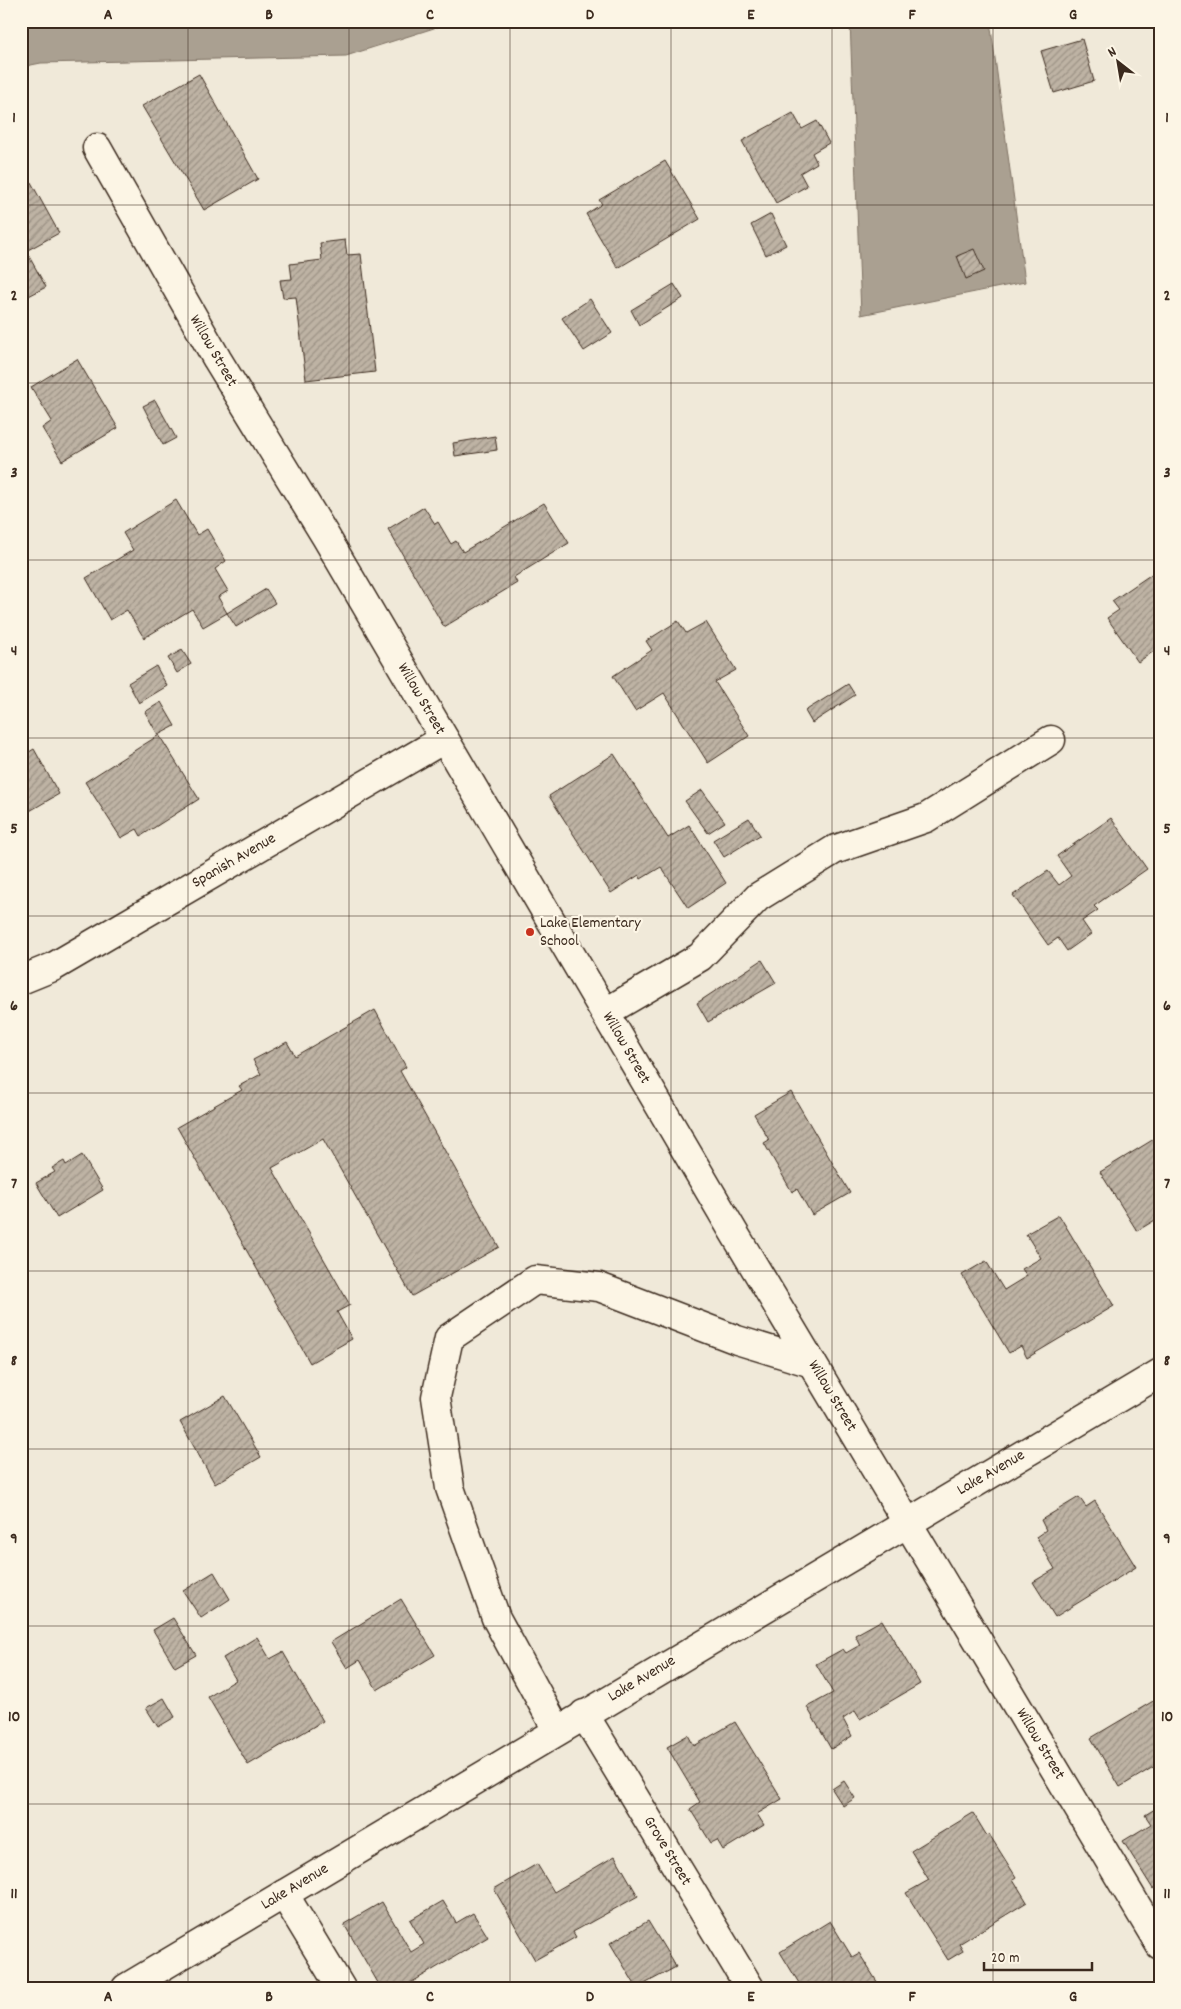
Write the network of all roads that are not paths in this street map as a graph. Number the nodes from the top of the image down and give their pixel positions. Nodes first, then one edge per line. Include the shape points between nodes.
1 (97, 148) dead end
2 (444, 739) junction
3 (1051, 740) dead end
4 (21, 980) edge
5 (606, 1012) junction
6 (812, 1363) junction
7 (1160, 1373) edge
8 (908, 1522) junction
9 (584, 1714) junction
10 (557, 1730) junction
11 (284, 1894) junction
12 (1160, 1945) edge
13 (126, 1988) edge
14 (341, 1988) edge
15 (750, 1988) edge

1 - 2 street, Willow Street via 217,359
2 - 4 street, Spanish Avenue via 53,967
2 - 5 street, Willow Street
3 - 5 street via 926,818 834,850 758,897 700,957
5 - 6 street, Willow Street
6 - 8 street, Willow Street
6 - 10 street via 737,1340 599,1287 535,1280 449,1338 436,1397 450,1488 496,1618
7 - 8 street, Lake Avenue
8 - 9 street, Lake Avenue
8 - 12 street, Willow Street
9 - 10 street, Lake Avenue
9 - 15 street, Grove Street
10 - 11 street, Lake Avenue
11 - 13 street, Lake Avenue
11 - 14 street

